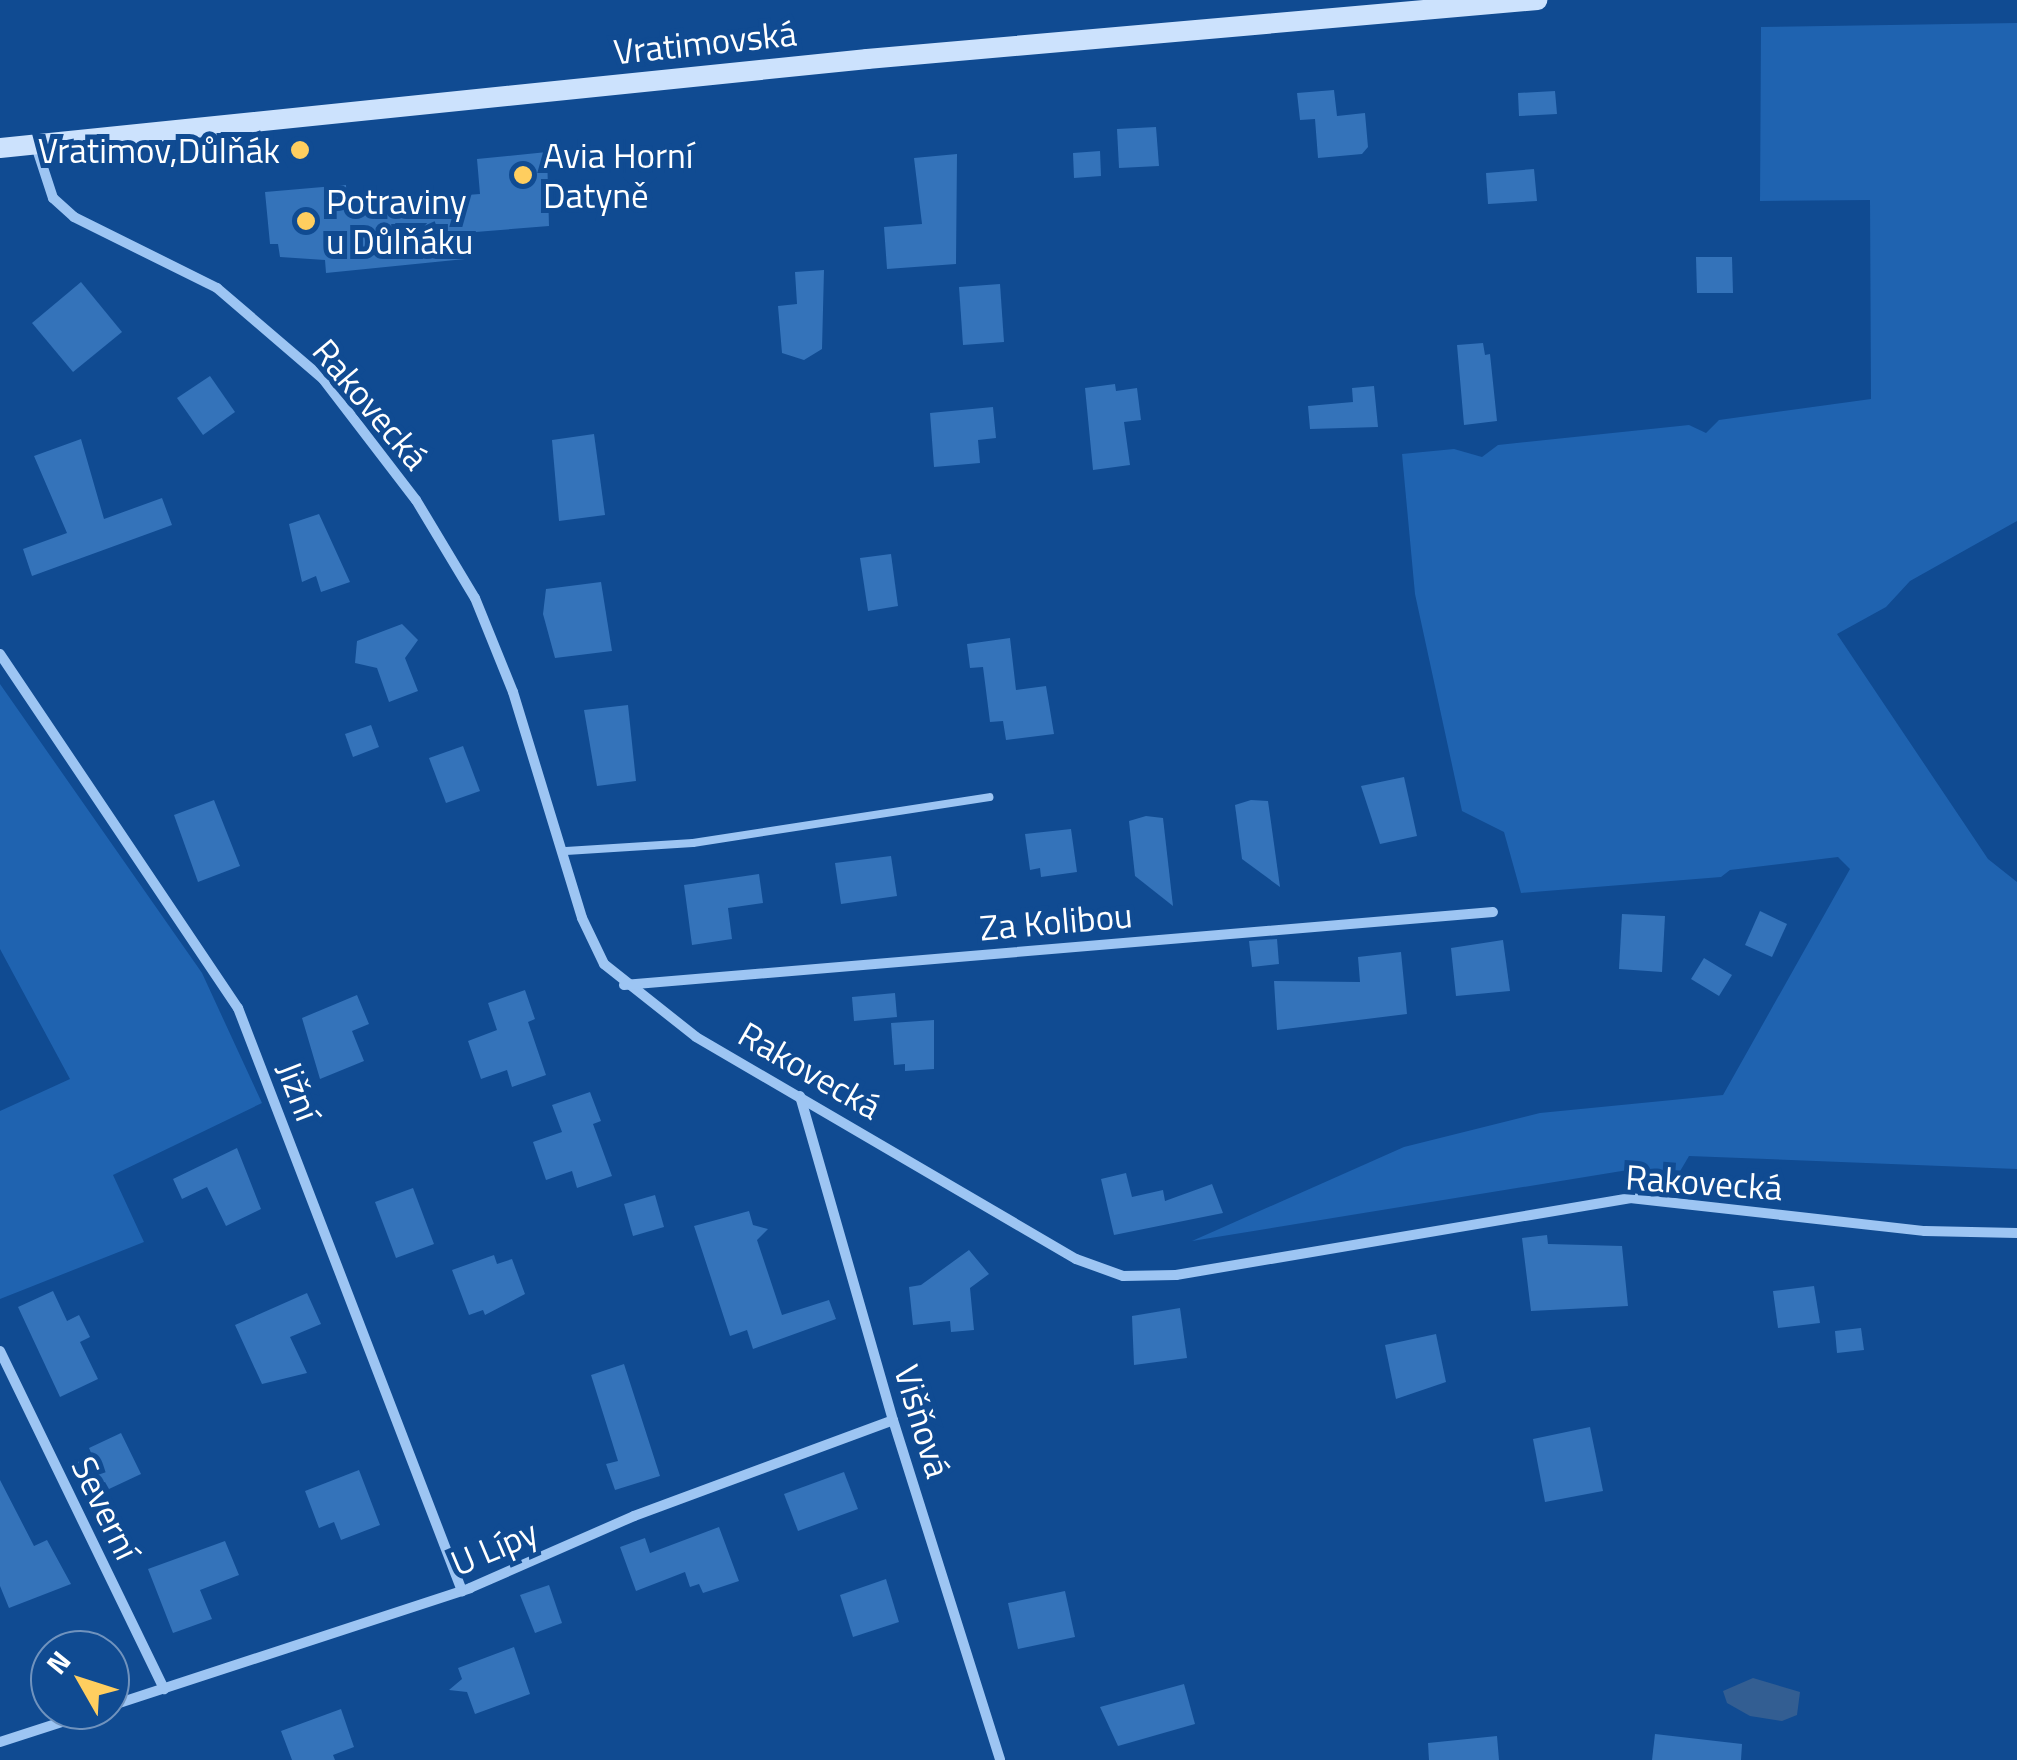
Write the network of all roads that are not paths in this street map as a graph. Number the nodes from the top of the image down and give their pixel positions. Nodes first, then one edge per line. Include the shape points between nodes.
1 (1537, 0) edge
2 (34, 142) junction
3 (0, 148) edge
4 (0, 654) edge
5 (988, 797) dead end
6 (566, 851) junction
7 (1493, 912) dead end
8 (624, 985) junction
9 (800, 1095) junction
10 (2017, 1234) edge
11 (0, 1351) edge
12 (892, 1420) junction
13 (462, 1591) junction
14 (164, 1688) junction
15 (130, 1699) edge
16 (37, 1730) edge
17 (0, 1742) edge
18 (1000, 1760) edge

1 - 2 main road, Vratimovská
2 - 3 main road, Vratimovská
2 - 6 street, Rakovecká via 53,198 74,217 217,288 323,379 416,500 475,598
4 - 13 street, Jižní via 238,1008
5 - 6 lane via 694,843
6 - 8 street, Rakovecká via 582,918 604,964
7 - 8 street, Za Kolibou
8 - 9 street, Rakovecká via 696,1037
9 - 10 street, Rakovecká via 1076,1259 1123,1276 1176,1275 1630,1198 1925,1231
9 - 12 street, Višňová
11 - 14 street, Severní
12 - 13 street, U Lípy via 668,1502
12 - 18 street, Višňová
13 - 14 street, U Lípy
14 - 15 street, U Lípy
16 - 17 street

